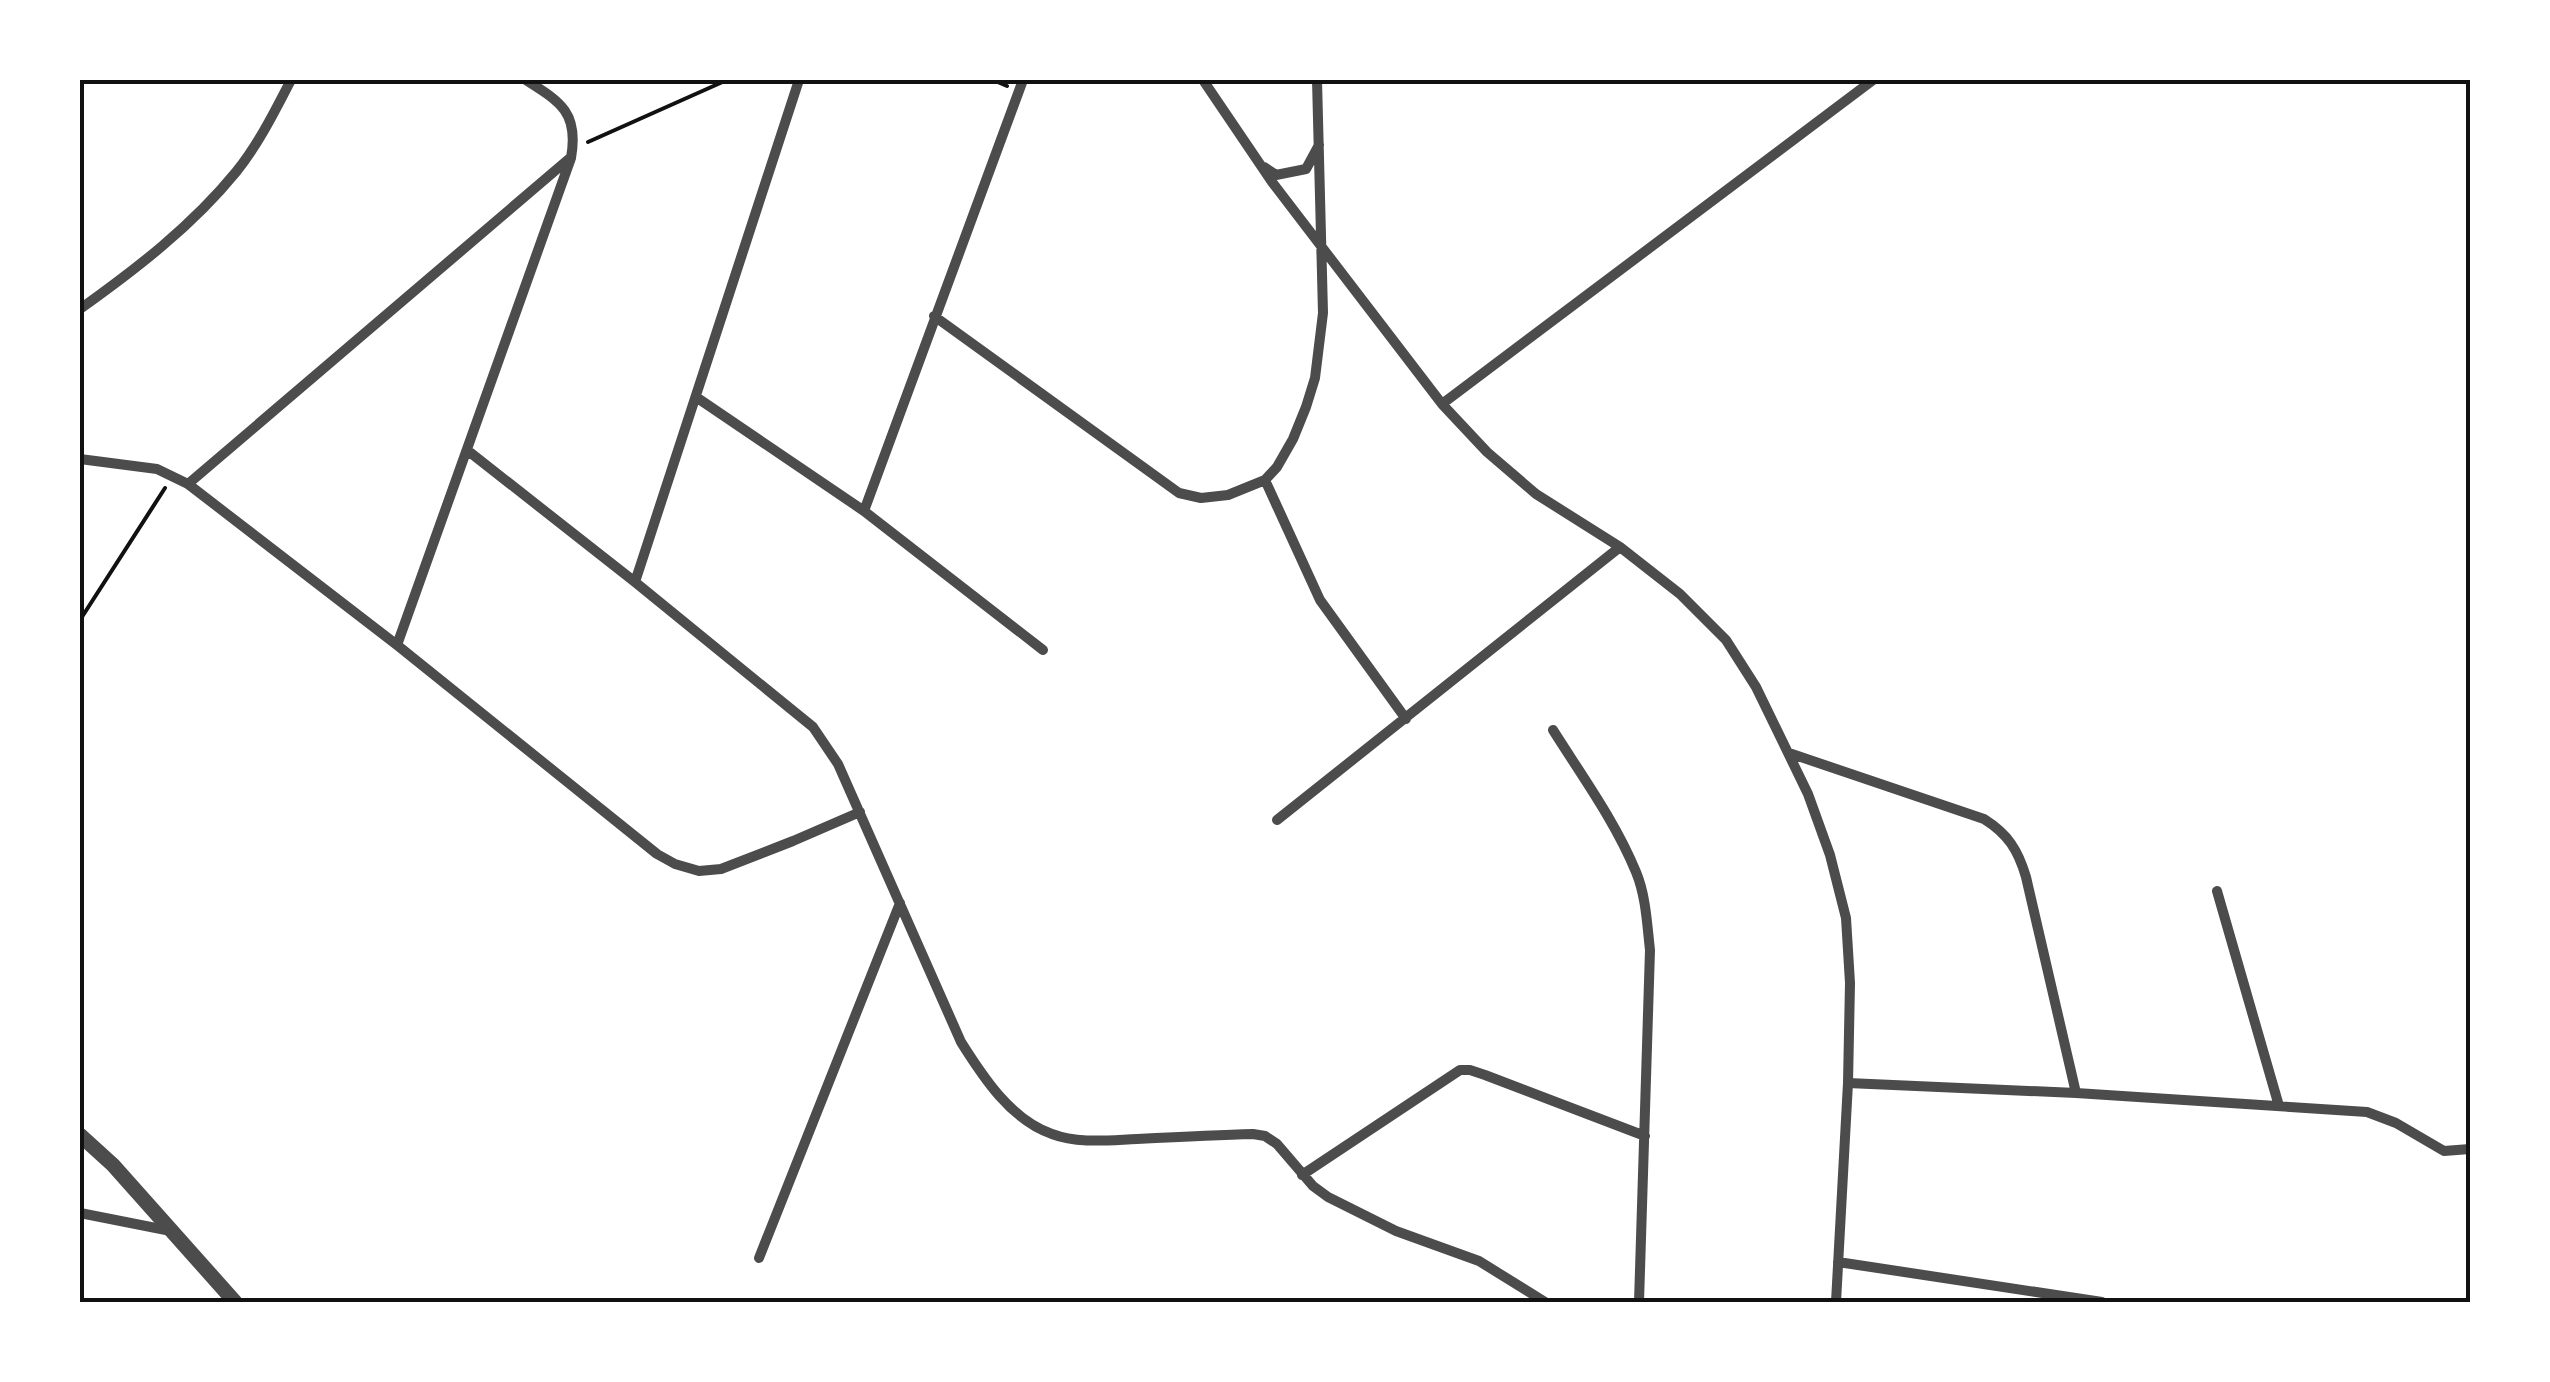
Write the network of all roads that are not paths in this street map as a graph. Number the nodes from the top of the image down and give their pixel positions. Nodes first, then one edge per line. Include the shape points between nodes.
1 (291, 80) edge
2 (526, 80) edge
3 (799, 80) edge
4 (1023, 80) edge
5 (1203, 80) edge
6 (1317, 80) edge
7 (1872, 80) edge
8 (1319, 144) junction
9 (572, 152) junction
10 (1259, 164) junction
11 (1323, 252) junction
12 (80, 308) edge
13 (934, 316) junction
14 (696, 397) junction
15 (1442, 404) junction
16 (467, 450) junction
17 (80, 458) edge
18 (1265, 480) junction
19 (188, 484) junction
20 (864, 512) junction
21 (1620, 547) junction
22 (635, 582) junction
23 (397, 645) junction
24 (1042, 650) dead end
25 (1406, 719) junction
26 (1553, 730) dead end
27 (1789, 753) junction
28 (860, 812) junction
29 (1276, 820) dead end
30 (2217, 891) dead end
31 (900, 903) junction
32 (1848, 1083) junction
33 (2076, 1093) junction
34 (2279, 1106) junction
35 (80, 1134) edge
36 (1645, 1136) junction
37 (2470, 1149) edge
38 (1302, 1174) junction
39 (80, 1213) edge
40 (171, 1232) junction
41 (760, 1258) dead end
42 (1838, 1262) junction
43 (235, 1302) edge
44 (1545, 1302) edge
45 (1639, 1302) edge
46 (1836, 1302) edge
47 (2102, 1302) edge

1 - 12 street via 236,172 139,267
2 - 9 street via 566,111
3 - 14 street
4 - 13 street
5 - 10 street
6 - 8 street
7 - 15 street
8 - 10 street via 1306,169 1276,175
8 - 11 street
9 - 16 street
9 - 19 street
10 - 11 street
11 - 15 street
11 - 18 street via 1315,378 1293,439
13 - 18 street via 1179,493 1228,495
13 - 20 street
14 - 20 street
14 - 22 street
15 - 21 street via 1536,494
16 - 22 street
16 - 23 street
17 - 19 street via 156,469
18 - 25 street via 1320,600
19 - 23 street
20 - 24 street
21 - 25 street
21 - 27 street via 1726,640
22 - 28 street via 814,727
23 - 28 street via 674,864 720,869
25 - 29 street
26 - 36 street via 1604,808 1637,874 1645,907
27 - 32 street via 1830,854 1846,918
27 - 33 street via 1984,819 2012,841
28 - 31 street
30 - 34 street
31 - 38 street via 961,1042 982,1076 1030,1123 1054,1135 1094,1140 1265,1136
31 - 41 street
32 - 33 street
32 - 42 street
33 - 34 street
34 - 37 street via 2367,1112 2444,1151
35 - 40 street
36 - 38 street via 1485,1075 1455,1071
36 - 45 street
38 - 44 street via 1328,1197 1479,1261
39 - 40 street
40 - 43 street
42 - 46 street
42 - 47 street

